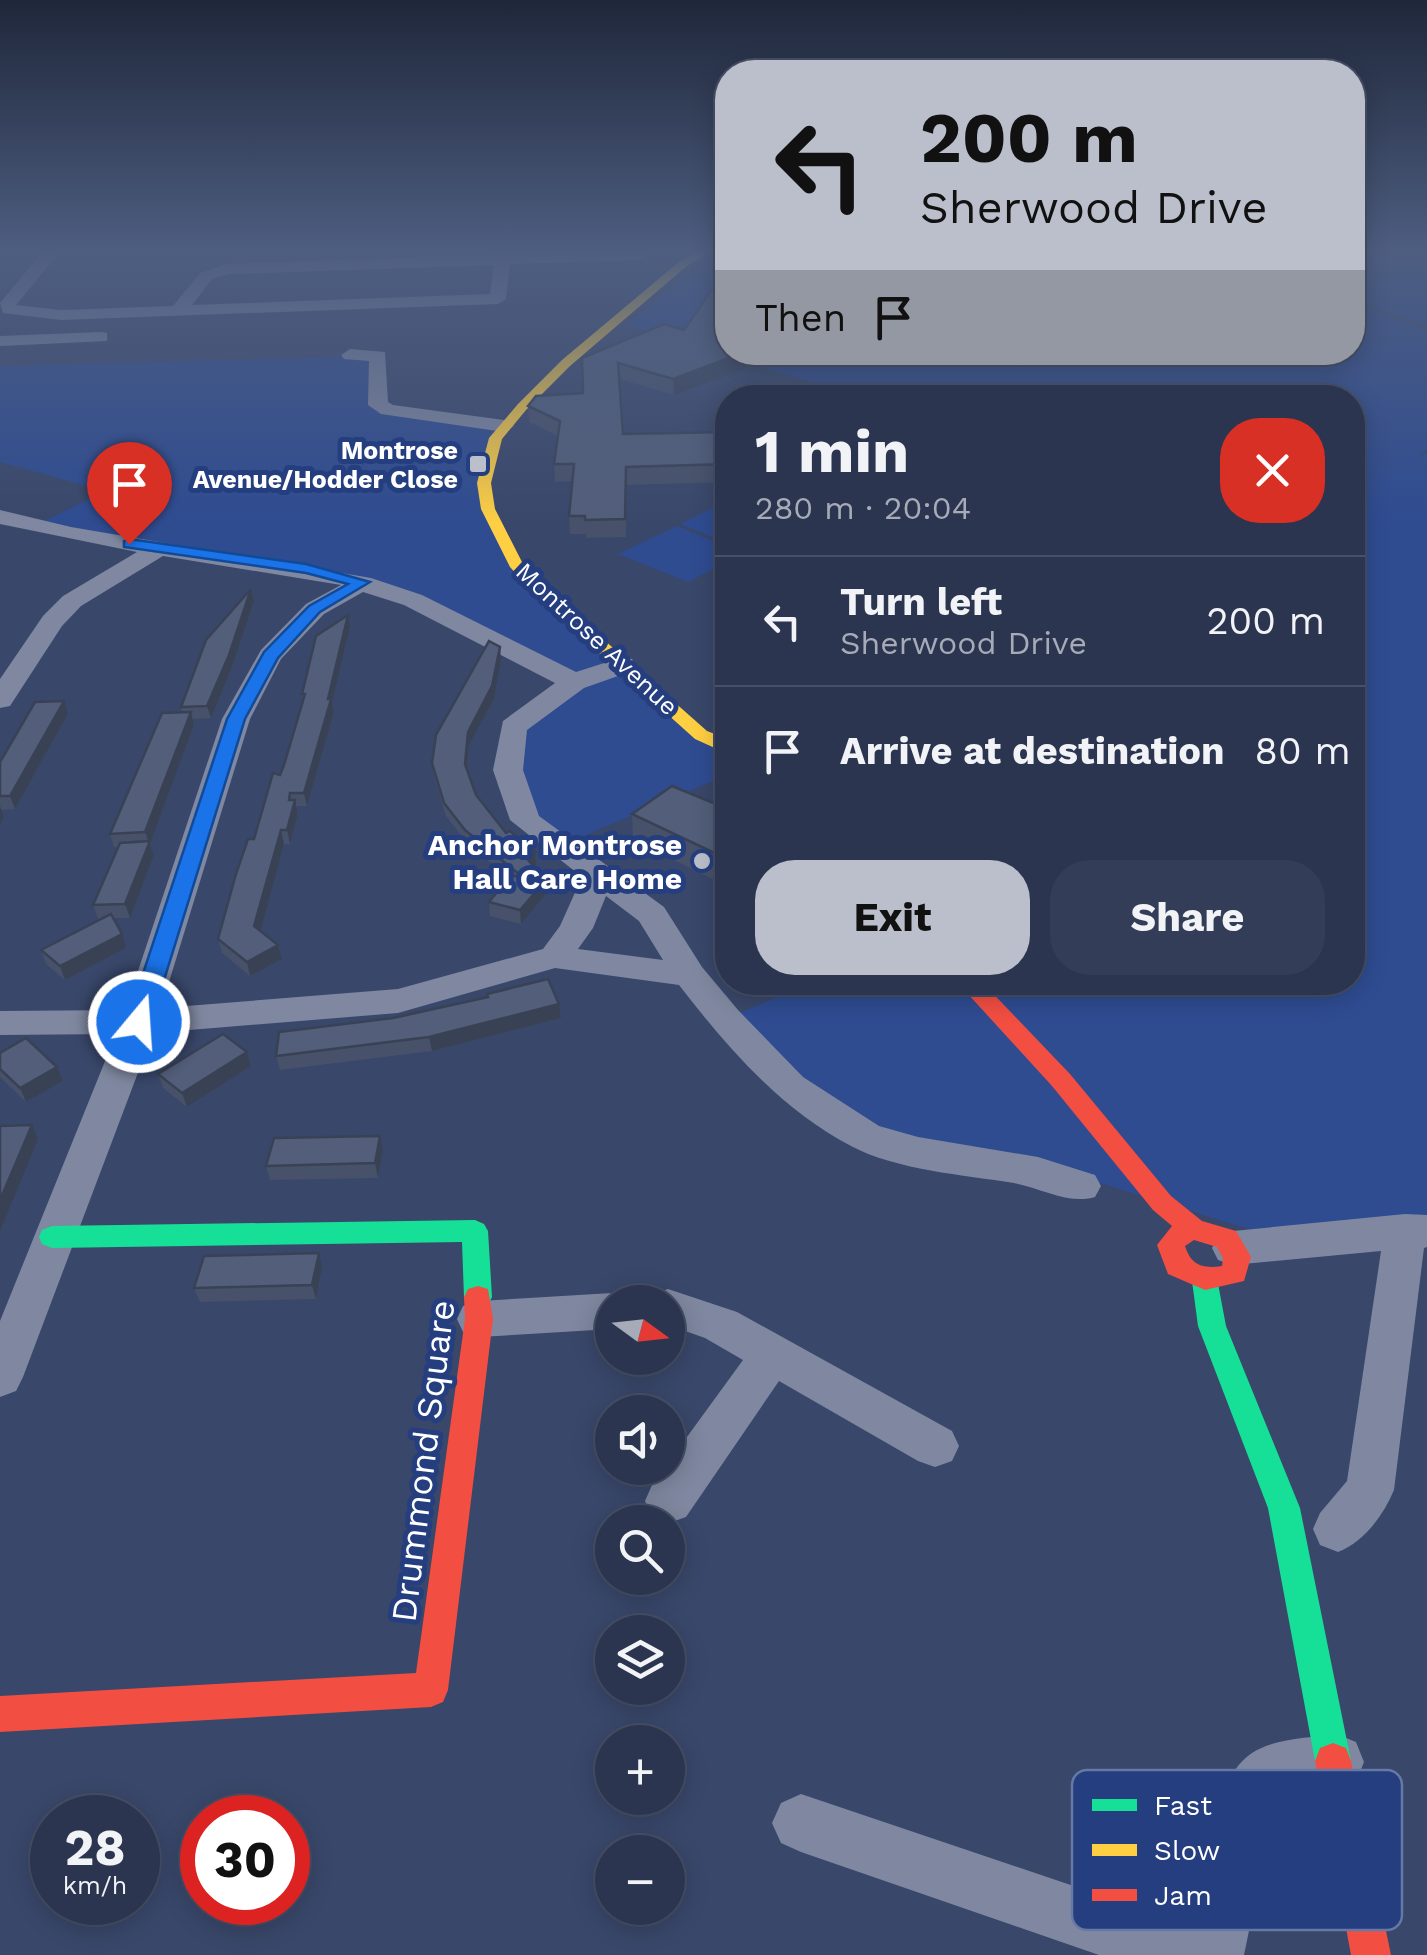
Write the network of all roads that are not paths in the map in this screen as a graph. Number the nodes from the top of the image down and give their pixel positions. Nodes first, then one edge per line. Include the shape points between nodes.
1 (591, 341) edge
2 (350, 356) dead end
3 (504, 426) junction
4 (0, 518) edge
5 (158, 549) junction
6 (362, 582) junction
7 (623, 666) junction
8 (10, 669) edge
9 (574, 682) junction
10 (0, 700) edge
11 (701, 736) junction
12 (715, 739) edge
13 (715, 763) edge
14 (599, 875) junction
15 (555, 957) junction
16 (690, 975) junction
17 (980, 995) edge
18 (139, 1022) junction
19 (0, 1023) edge
20 (1081, 1186) dead end
21 (1193, 1229) junction
22 (1416, 1230) edge
23 (52, 1237) junction
24 (1234, 1248) junction
25 (1206, 1281) junction
26 (595, 1312) edge
27 (685, 1313) edge
28 (479, 1319) junction
29 (773, 1352) junction
30 (0, 1377) edge
31 (935, 1446) dead end
32 (669, 1501) dead end
33 (1338, 1529) dead end
34 (0, 1714) edge
35 (1336, 1762) junction
36 (1285, 1770) edge
37 (1337, 1770) edge
38 (801, 1823) dead end
39 (1072, 1916) edge
40 (1114, 1930) edge
41 (1219, 1930) edge
42 (1366, 1930) edge
43 (1187, 1955) edge
44 (1214, 1955) edge
45 (1371, 1955) edge

1 - 3 street, Montrose Avenue
2 - 3 street via 378,356 381,407
3 - 7 street, Montrose Avenue via 484,483 498,535 545,596
4 - 5 street
5 - 6 street
5 - 8 street via 72,600
6 - 9 street via 413,600
6 - 18 street via 314,609 270,656 236,719
7 - 9 street
7 - 11 street, Montrose Avenue
8 - 10 street
9 - 14 street via 514,727 508,770 525,820
11 - 12 street, Montrose Avenue
11 - 13 street, Montrose Avenue via 696,746
14 - 15 street
14 - 16 street via 652,914
15 - 16 street
15 - 18 street via 398,1001
16 - 20 street via 790,1088 866,1137
17 - 21 street via 1061,1080 1142,1200
18 - 19 street
18 - 23 street
21 - 24 street via 1216,1233
21 - 25 street via 1176,1235 1172,1258 1185,1273
22 - 24 street
22 - 33 street via 1370,1490
23 - 28 street, Drummond Square via 476,1231
23 - 30 street
24 - 25 street via 1234,1273
25 - 35 street via 1212,1326 1284,1508
26 - 28 street
27 - 29 street
28 - 34 street, Drummond Square via 431,1690
29 - 31 street
29 - 32 street
35 - 36 street
35 - 37 street
38 - 39 street
40 - 43 street
41 - 44 street
42 - 45 street

